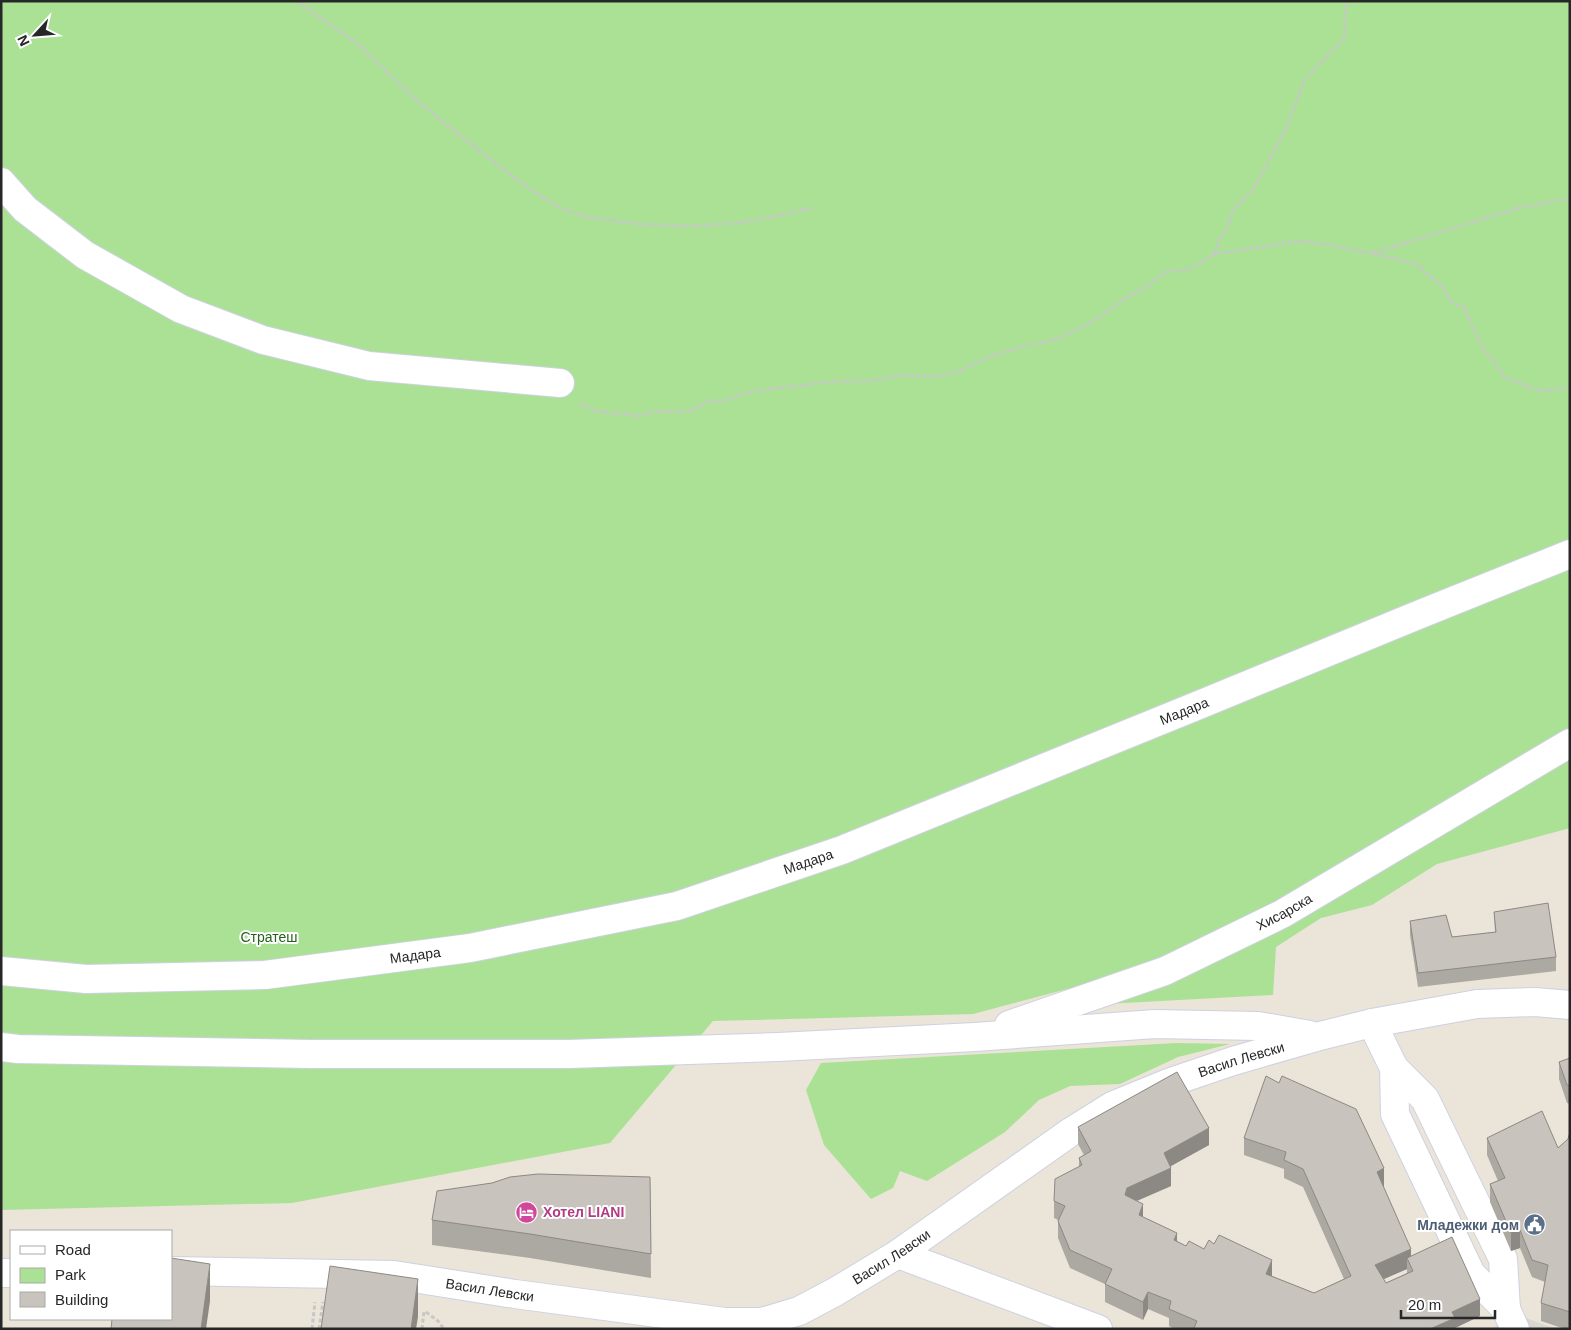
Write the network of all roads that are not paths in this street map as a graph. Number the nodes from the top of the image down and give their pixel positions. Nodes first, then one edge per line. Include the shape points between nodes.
1 (1, 182) edge
2 (560, 383) road end
3 (1570, 554) edge
4 (1570, 743) edge
5 (1, 971) edge
6 (1570, 1005) edge
7 (1372, 1023) junction
8 (1316, 1036) junction
9 (975, 1037) junction
10 (1, 1047) edge
11 (1394, 1068) junction
12 (898, 1254) junction
13 (172, 1271) edge
14 (1510, 1319) edge
15 (1098, 1329) edge

1 - 2 street via 26,209 85,255 181,309 263,340 369,366
3 - 5 street, Мадара via 842,850 677,906 470,948 265,975 86,979
4 - 9 street, Хисарска via 1282,914 1165,971
6 - 7 street, Васил Левски via 1535,1002 1477,1004
7 - 8 street, Васил Левски
7 - 11 street
8 - 9 street via 1258,1026 1155,1024
8 - 12 street, Васил Левски via 1171,1082 1112,1106
9 - 10 street via 569,1054 311,1054
11 - 14 street via 1425,1099 1503,1259
11 - 14 street via 1395,1114 1471,1274
12 - 13 street, Васил Левски via 799,1311 762,1322 724,1322 394,1275
12 - 15 street

